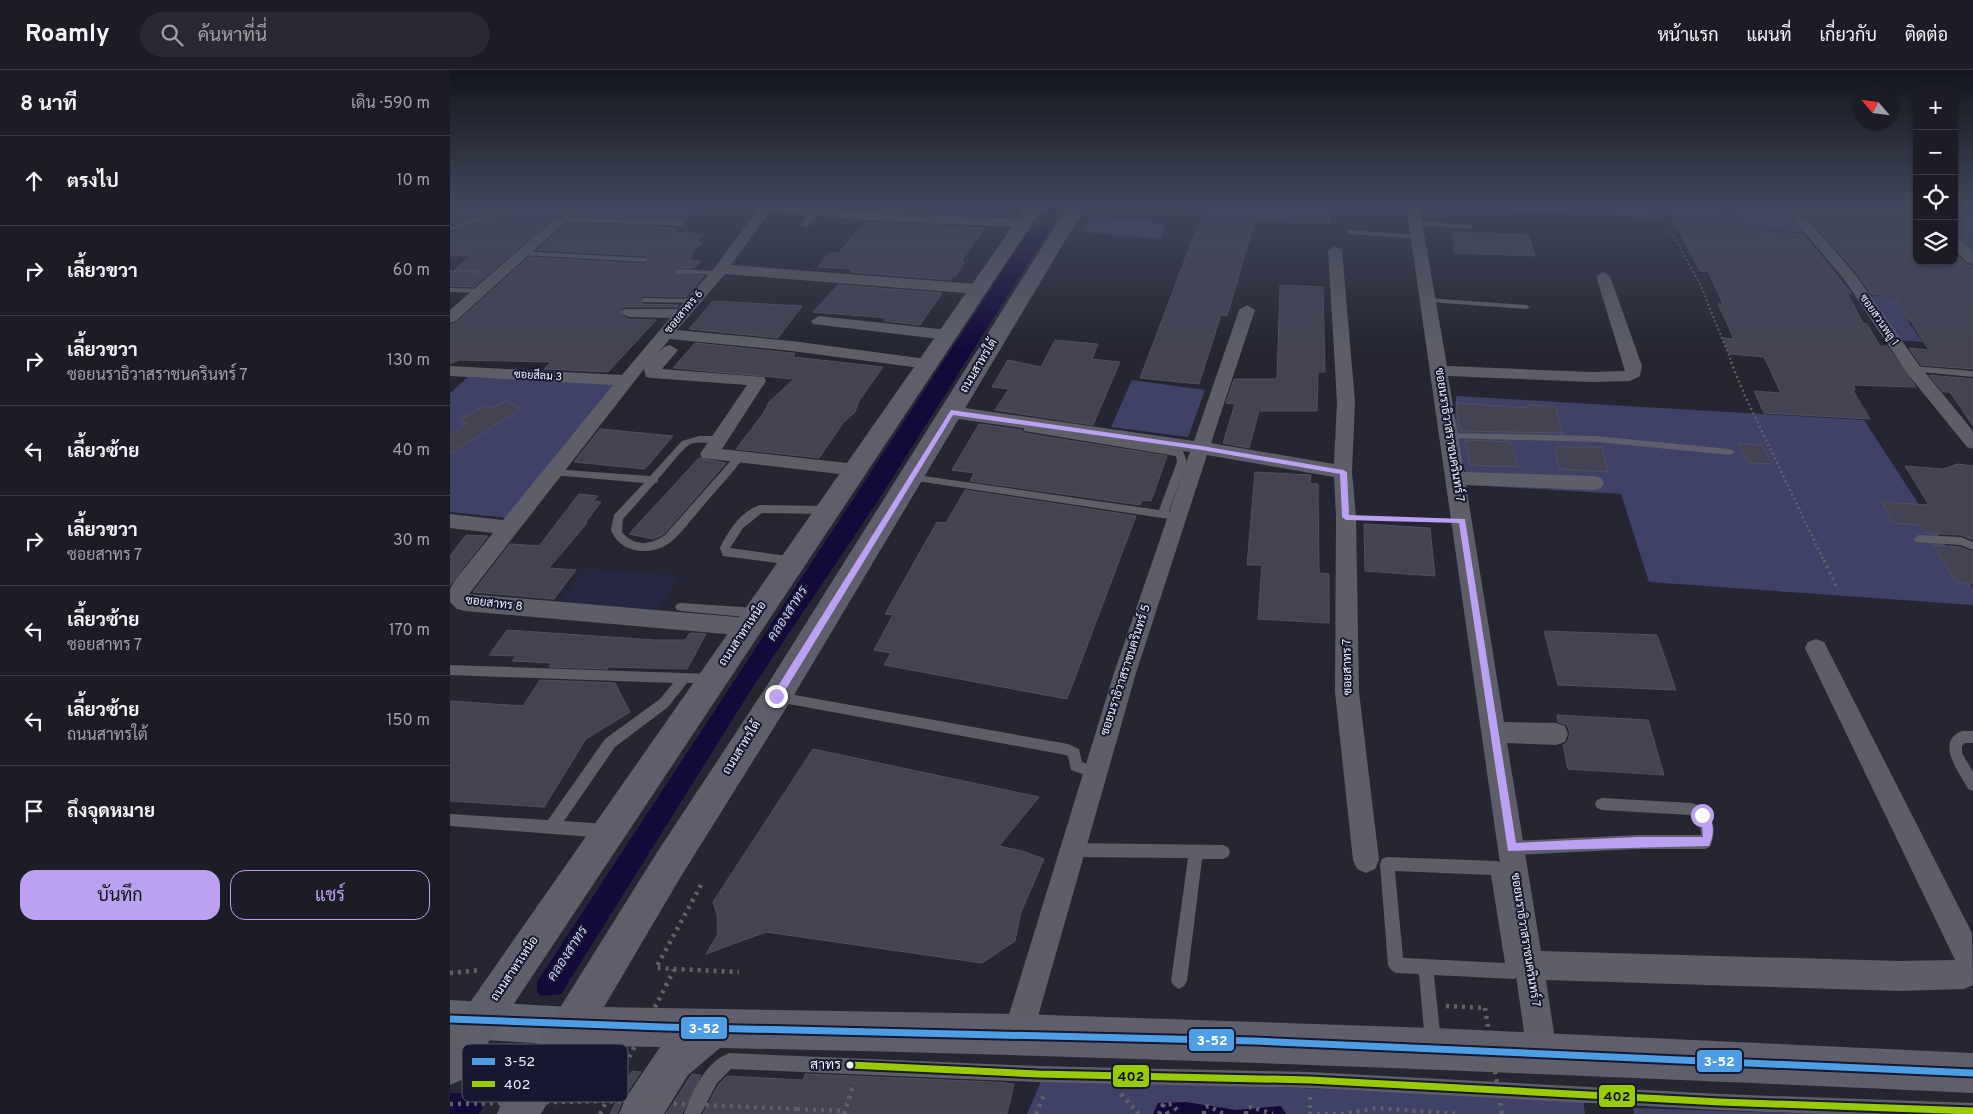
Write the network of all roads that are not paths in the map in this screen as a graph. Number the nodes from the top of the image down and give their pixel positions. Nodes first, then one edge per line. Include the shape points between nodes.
1 (523, 253) joint
2 (733, 253) edge
3 (1002, 253) edge
4 (1048, 253) edge
5 (1335, 253) edge
6 (1421, 253) edge
7 (1829, 253) edge
8 (645, 260) dead end
9 (678, 271) dead end
10 (719, 271) junction
11 (1603, 276) dead end
12 (978, 289) junction
13 (450, 290) edge
14 (480, 291) junction
15 (645, 300) dead end
16 (1429, 300) junction
17 (694, 302) junction
18 (1526, 307) dead end
19 (1247, 310) dead end
20 (629, 312) dead end
21 (450, 318) edge
22 (819, 321) dead end
23 (732, 325) dead end
24 (677, 327) junction
25 (948, 335) junction
26 (928, 364) junction
27 (1913, 368) junction
28 (450, 371) edge
29 (1440, 371) junction
30 (1973, 374) edge
31 (626, 380) junction
32 (949, 415) junction
33 (1449, 436) junction
34 (719, 439) junction
35 (1973, 443) edge
36 (1202, 448) junction
37 (1730, 452) dead end
38 (739, 456) junction
39 (856, 470) junction
40 (552, 472) junction
41 (1343, 472) junction
42 (911, 475) junction
43 (1456, 478) junction
44 (654, 480) junction
45 (1594, 483) dead end
46 (829, 510) junction
47 (1170, 513) junction
48 (450, 521) edge
49 (508, 528) junction
50 (1918, 539) dead end
51 (1973, 546) edge
52 (794, 560) junction
53 (681, 607) dead end
54 (753, 620) junction
55 (1816, 648) dead end
56 (450, 670) edge
57 (684, 678) junction
58 (713, 679) junction
59 (776, 696) junction
60 (1494, 732) junction
61 (1556, 734) dead end
62 (1973, 737) edge
63 (1094, 772) junction
64 (1973, 785) edge
65 (1602, 804) dead end
66 (450, 820) edge
67 (552, 827) junction
68 (609, 831) junction
69 (1511, 848) junction
70 (1071, 850) junction
71 (1196, 852) junction
72 (1223, 852) dead end
73 (1366, 860) dead end
74 (1529, 965) junction
75 (1426, 967) junction
76 (1179, 981) dead end
77 (465, 1019) edge
78 (570, 1026) junction
79 (716, 1028) junction
80 (1438, 1030) junction
81 (1018, 1034) junction
82 (559, 1044) edge
83 (1542, 1053) junction
84 (450, 1065) edge
85 (1973, 1073) edge
86 (525, 1102) edge
87 (623, 1108) edge
88 (1973, 1111) edge
89 (518, 1114) edge
90 (692, 1114) edge

1 - 8 lane
1 - 14 street
2 - 10 street, ซอยสาทร 6
3 - 12 main road, ถนนสาทรเหนือ
4 - 32 main road, ถนนสาทรใต้
5 - 41 street, ซอยสาทร 7 via 1346,402
6 - 16 street, ซอยนราธิวาสราชนครินทร์ 7
7 - 27 street, ซอยสวนพลู 1 via 1849,276
9 - 10 lane
10 - 12 street
10 - 17 street, ซอยสาทร 6
11 - 29 street via 1634,366 1630,376
12 - 25 main road, ถนนสาทรเหนือ
13 - 14 lane
14 - 21 street
15 - 17 lane
16 - 18 lane
16 - 29 street, ซอยนราธิวาสราชนครินทร์ 7
17 - 24 street, ซอยสาทร 6
19 - 36 street, ซอยนราธิวาสราชนครินทร์ 5
20 - 24 street
22 - 25 street
23 - 24 street
24 - 26 street
24 - 31 street, ซอยสาทร 6
24 - 34 street via 652,373 758,381
25 - 26 main road, ถนนสาทรเหนือ
26 - 39 main road, ถนนสาทรเหนือ
27 - 30 lane
27 - 35 street, ซอยสวนพลู 1
28 - 31 street, ซอยสีลม 3
29 - 33 street, ซอยนราธิวาสราชนครินทร์ 7
31 - 40 street, ซอยสาทร 8
32 - 36 street
32 - 42 main road, ถนนสาทรใต้
32 - 47 lane via 1175,450 1182,456 1182,462 1171,489
33 - 37 lane via 1596,440
33 - 43 street, ซอยนราธิวาสราชนครินทร์ 7
34 - 38 street via 709,454
34 - 44 lane via 685,443
36 - 41 street
36 - 47 street, ซอยนราธิวาสราชนครินทร์ 5
38 - 39 street
38 - 44 lane via 670,538 654,547 630,546 617,534 618,518
39 - 46 main road, ถนนสาทรเหนือ
40 - 44 lane
40 - 49 street, ซอยสาทร 8
41 - 73 street, ซอยสาทร 7 via 1347,692
42 - 47 lane
42 - 59 main road, ถนนสาทรใต้
43 - 45 street
43 - 60 street, ซอยนราธิวาสราชนครินทร์ 7
46 - 52 main road, ถนนสาทรเหนือ
46 - 52 lane via 760,509 753,512 728,540 725,548 727,553
47 - 63 street, ซอยนราธิวาสราชนครินทร์ 5
48 - 49 street
49 - 54 street, ซอยสาทร 8 via 462,586 457,596 460,600 465,603
50 - 51 lane via 1960,540
52 - 54 main road, ถนนสาทรเหนือ
53 - 54 lane
54 - 58 main road, ถนนสาทรเหนือ
55 - 74 street via 1962,943 1969,959 1969,969 1964,974 1900,976
56 - 57 lane
57 - 58 lane
57 - 67 lane via 664,703 610,743
58 - 68 main road, ถนนสาทรเหนือ
59 - 63 lane via 1068,750 1074,753 1076,766
59 - 78 main road, ถนนสาทรใต้
60 - 61 street
60 - 69 street, ซอยนราธิวาสราชนครินทร์ 7
62 - 64 lane via 1962,737 1955,744 1956,754
63 - 70 street, ซอยนราธิวาสราชนครินทร์ 5
65 - 69 lane via 1692,808 1702,815 1709,835 1705,842
66 - 67 lane
67 - 68 lane
68 - 77 main road, ถนนสาทรเหนือ
69 - 74 street, ซอยนราธิวาสราชนครินทร์ 7
70 - 71 lane
70 - 81 street, ซอยนราธิวาสราชนครินทร์ 5
71 - 72 lane
71 - 76 lane
74 - 83 street, ซอยนราธิวาสราชนครินทร์ 7
75 - 75 lane via 1514,971 1497,868 1387,864 1396,965
75 - 80 lane
77 - 78 main road
77 - 84 main road, ถนนสาทรเหนือ
78 - 79 main road
78 - 82 main road, ถนนสาทรใต้
79 - 81 main road
79 - 87 main road
80 - 81 main road
80 - 83 main road
83 - 85 main road
86 - 89 main road, ถนนสาทรใต้
88 - 90 lane via 1720,1102 1310,1080 729,1062 718,1068

